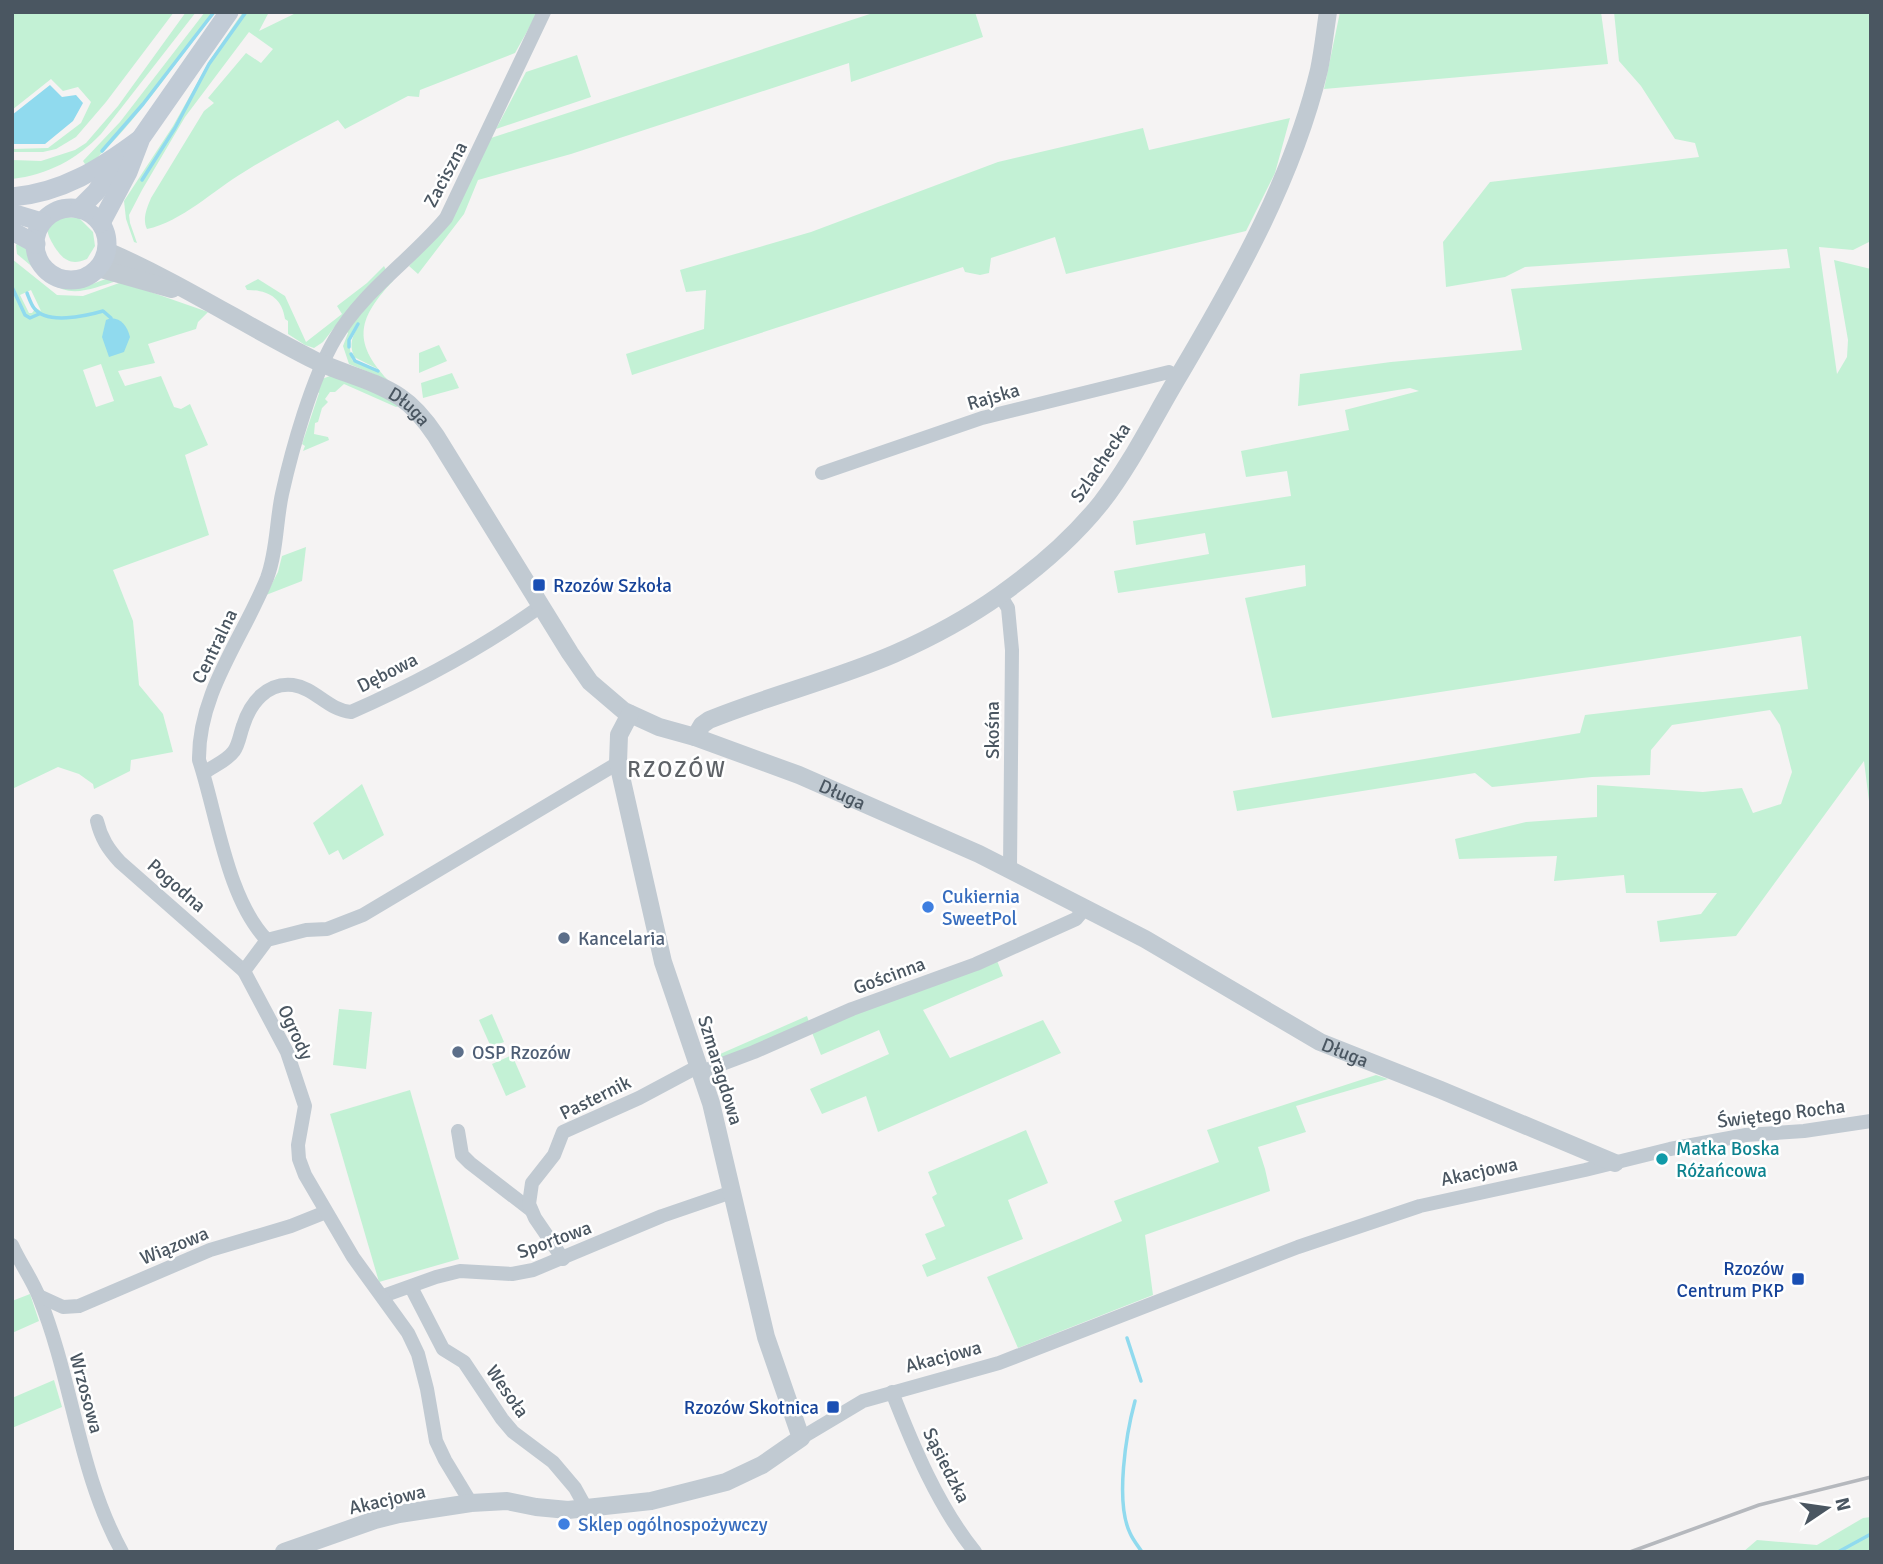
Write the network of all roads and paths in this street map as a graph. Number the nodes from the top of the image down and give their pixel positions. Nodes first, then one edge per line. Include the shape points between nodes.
1 (229, 12) edge
2 (544, 12) edge
3 (1328, 12) edge
4 (141, 138) junction
5 (123, 152) junction
6 (12, 197) edge
7 (79, 209) junction
8 (12, 213) edge
9 (42, 222) junction
10 (100, 223) junction
11 (12, 231) edge
12 (36, 244) junction
13 (102, 259) junction
14 (323, 364) junction
15 (1178, 377) junction
16 (822, 473) dead end
17 (1000, 595) junction
18 (541, 606) junction
19 (630, 714) junction
20 (695, 737) junction
21 (618, 763) junction
22 (204, 773) junction
23 (97, 821) dead end
24 (1010, 868) junction
25 (1087, 907) junction
26 (267, 940) junction
27 (244, 971) junction
28 (700, 1069) junction
29 (1871, 1121) edge
30 (458, 1131) dead end
31 (1615, 1163) junction
32 (732, 1192) junction
33 (531, 1210) junction
34 (326, 1212) junction
35 (12, 1245) edge
36 (563, 1259) junction
37 (411, 1287) junction
38 (39, 1296) junction
39 (383, 1296) junction
40 (892, 1392) junction
41 (801, 1438) junction
42 (471, 1503) junction
43 (586, 1508) junction
44 (122, 1552) edge
45 (284, 1552) edge
46 (975, 1552) edge

1 - 4 main road
2 - 14 street, Zaciszna via 446,218 361,304
3 - 15 street, Szlachecka via 1307,111 1268,213
4 - 5 main road
4 - 10 main road
5 - 6 main road via 67,186
5 - 7 main road
7 - 9 main road via 58,211
7 - 10 main road
8 - 9 main road
9 - 12 main road
10 - 13 main road via 107,241
11 - 12 main road
12 - 13 main road via 41,263 58,277 80,279
13 - 14 street, Długa via 147,283 188,292
14 - 18 street, Długa via 387,389 427,422
14 - 22 street, Centralna via 292,458 268,574 213,687 199,739
15 - 16 street, Rajska via 1169,372 1006,411
15 - 17 street, Szlachecka via 1102,501 1068,540
17 - 20 street, Szlachecka via 894,654 709,720
17 - 24 street, Skośna via 1008,608 1012,650
18 - 19 street, Długa via 590,682
18 - 22 street, Dębowa via 469,653 351,712 333,708 302,687 270,688 246,716 231,756
19 - 20 street, Długa
19 - 21 street, Szmaragdowa via 619,735
20 - 24 street, Długa via 799,775
21 - 26 street via 363,915 327,929
21 - 28 street, Szmaragdowa via 663,962
22 - 26 street, Centralna via 239,896
23 - 27 street, Pogodna via 104,843 120,862
24 - 25 street, Długa
25 - 28 street, Gościnna via 1076,919 976,964
25 - 31 street, Długa via 1320,1042
26 - 27 street
27 - 34 street, Ogrody via 291,1062 305,1106 299,1159
28 - 32 street, Szmaragdowa
28 - 33 street, Pasternik via 563,1132 554,1155 530,1188
29 - 31 street, Świętego Rocha via 1746,1135
30 - 33 street via 462,1154 470,1164
31 - 40 street, Akacjowa via 1378,1219 999,1363
32 - 36 street, Sportowa
32 - 41 street, Szmaragdowa via 766,1337
33 - 36 street
34 - 38 street, Wiązowa via 210,1250 79,1306 63,1307
34 - 39 street, Ogrody
35 - 38 street, Wrzosowa
36 - 37 street, Sportowa via 512,1274 460,1271
37 - 39 street, Sportowa
37 - 43 street, Wesoła via 443,1349 464,1362 502,1419 553,1462
38 - 44 street, Wrzosowa via 89,1475
39 - 42 street, Ogrody via 418,1354 436,1441
40 - 41 street, Akacjowa via 863,1401
40 - 46 street, Sąsiedzka via 950,1516
41 - 43 street, Akacjowa via 762,1465 726,1482 638,1503
42 - 43 street, Akacjowa via 507,1501 551,1510
42 - 45 street, Akacjowa via 387,1517

